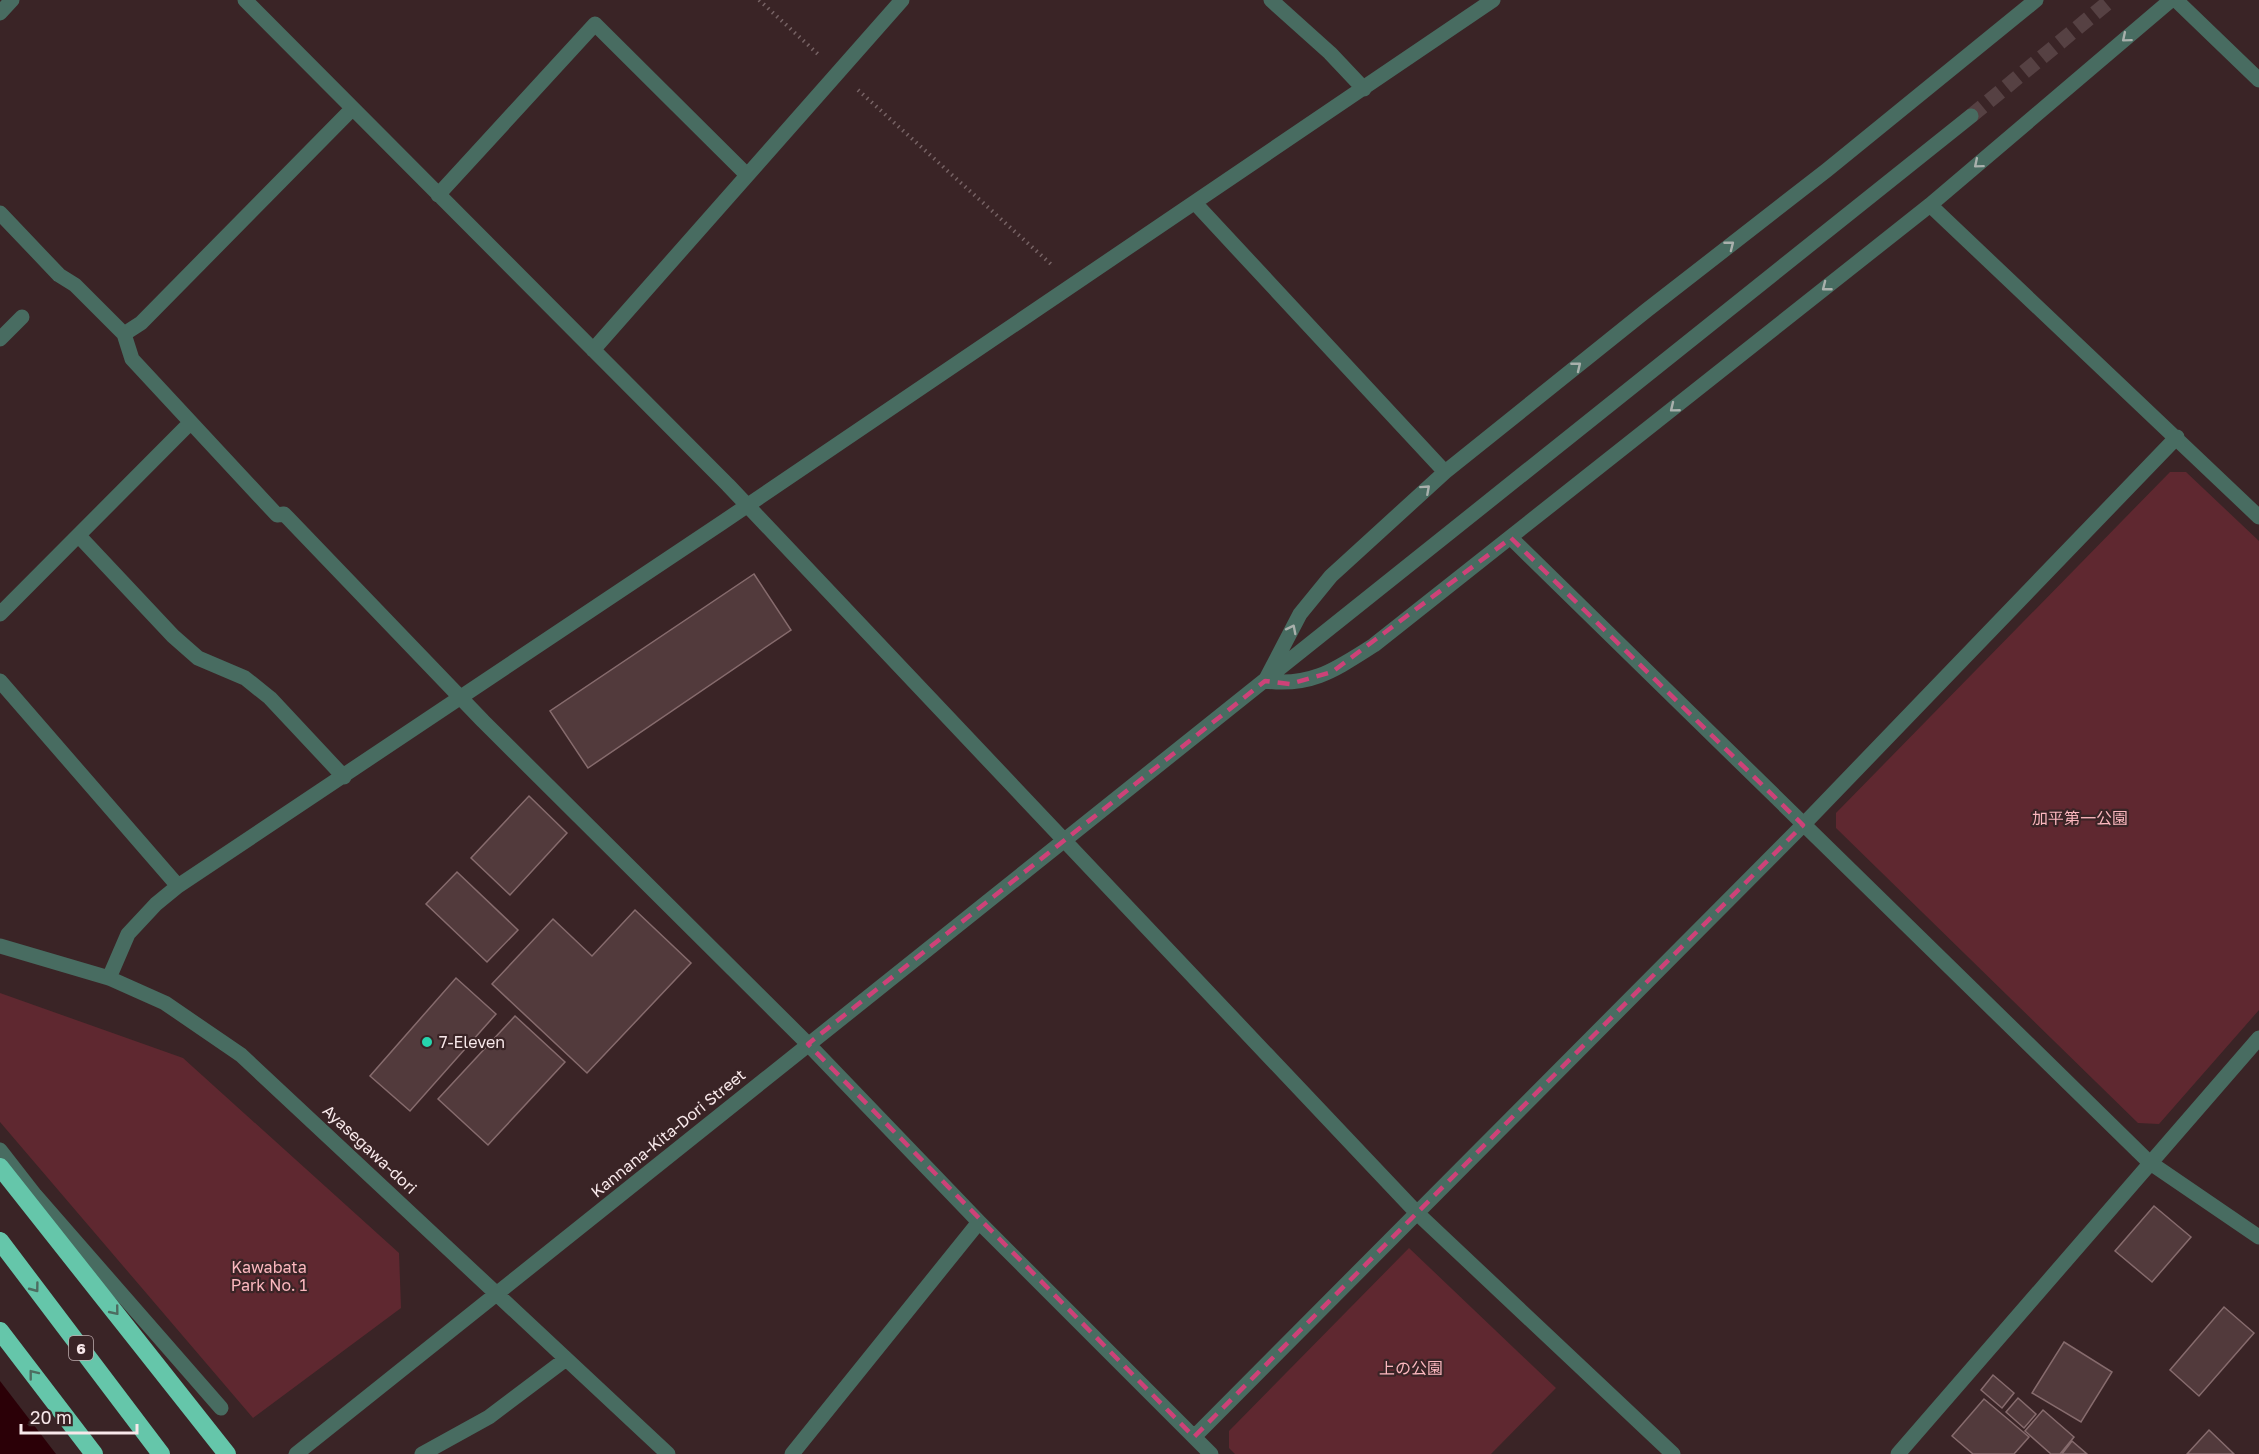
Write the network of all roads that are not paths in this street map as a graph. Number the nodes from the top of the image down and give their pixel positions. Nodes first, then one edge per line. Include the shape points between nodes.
1 (12, 0) edge
2 (245, 0) edge
3 (902, 0) edge
4 (1271, 0) edge
5 (1493, 0) edge
6 (2036, 0) edge
7 (2171, 0) edge
8 (2176, 0) edge
9 (0, 13) edge
10 (2259, 80) edge
11 (1364, 89) junction
12 (352, 109) junction
13 (1971, 116) tunnel mouth
14 (747, 175) junction
15 (438, 195) junction
16 (1195, 202) junction
17 (1930, 205) junction
18 (0, 213) edge
19 (22, 317) dead end
20 (124, 334) junction
21 (0, 339) edge
22 (593, 350) junction
23 (184, 428) junction
24 (2177, 437) junction
25 (1445, 472) junction
26 (747, 506) junction
27 (2259, 517) edge
28 (79, 536) junction
29 (1511, 538) junction
30 (0, 614) edge
31 (0, 681) edge
32 (1265, 681) junction
33 (462, 698) junction
34 (344, 777) junction
35 (1803, 825) junction
36 (1064, 842) junction
37 (178, 886) junction
38 (0, 945) edge
39 (109, 978) junction
40 (2259, 1038) edge
41 (808, 1044) junction
42 (0, 1150) edge
43 (2149, 1162) junction
44 (0, 1167) edge
45 (1417, 1213) junction
46 (979, 1222) junction
47 (2259, 1237) edge
48 (0, 1241) edge
49 (499, 1294) junction
50 (0, 1331) edge
51 (566, 1359) junction
52 (221, 1408) dead end
53 (1194, 1437) junction
54 (94, 1454) edge
55 (161, 1454) edge
56 (227, 1454) edge
57 (296, 1454) edge
58 (422, 1454) edge
59 (668, 1454) edge
60 (792, 1454) edge
61 (1211, 1454) edge
62 (1673, 1454) edge
63 (1898, 1454) edge

1 - 9 street
2 - 12 street
3 - 14 street
4 - 11 street
5 - 11 street
25 -> 6 street via 1827,171
7 -> 17 street
8 - 10 street
11 - 16 street
12 - 15 street
12 - 20 street via 141,323
13 - 32 street, Kannana-Kita-Dori Street
14 - 15 street via 595,24
14 - 22 street
15 - 22 street
16 - 25 street
16 - 26 street
17 - 24 street
17 -> 29 street
18 - 20 street via 59,275 75,285
19 - 21 street
20 - 23 street via 132,359
22 - 26 street
23 - 28 street
23 - 33 street via 277,515 284,514
24 - 27 street
24 - 35 street
32 -> 25 street via 1300,614 1331,576
26 - 33 street
26 - 36 street
28 - 30 street
28 - 34 street via 173,636 198,658 245,678 270,698
29 - 32 street via 1374,645 1332,672 1290,684
29 - 35 street
31 - 37 street
32 - 36 street, Kannana-Kita-Dori Street
33 - 34 street
33 - 41 street
34 - 37 street
35 - 43 street
35 - 45 street
36 - 41 street, Kannana-Kita-Dori Street
36 - 45 street
37 - 39 street via 129,934
38 - 39 street, Ayasegawa-dori
39 - 49 street, Ayasegawa-dori via 165,1003 241,1055
40 - 43 street
41 - 46 street
41 - 49 street, Kannana-Kita-Dori Street
42 - 52 street
43 - 47 street
43 - 63 street
44 -> 56 highway
45 - 53 street
45 - 62 street
46 - 53 street
46 - 60 street
48 -> 55 highway, 6
49 - 51 street, Ayasegawa-dori
49 - 57 street, Kannana-Kita-Dori Street
54 -> 50 highway
51 - 58 street via 489,1417
51 - 59 street, Ayasegawa-dori
53 - 61 street

